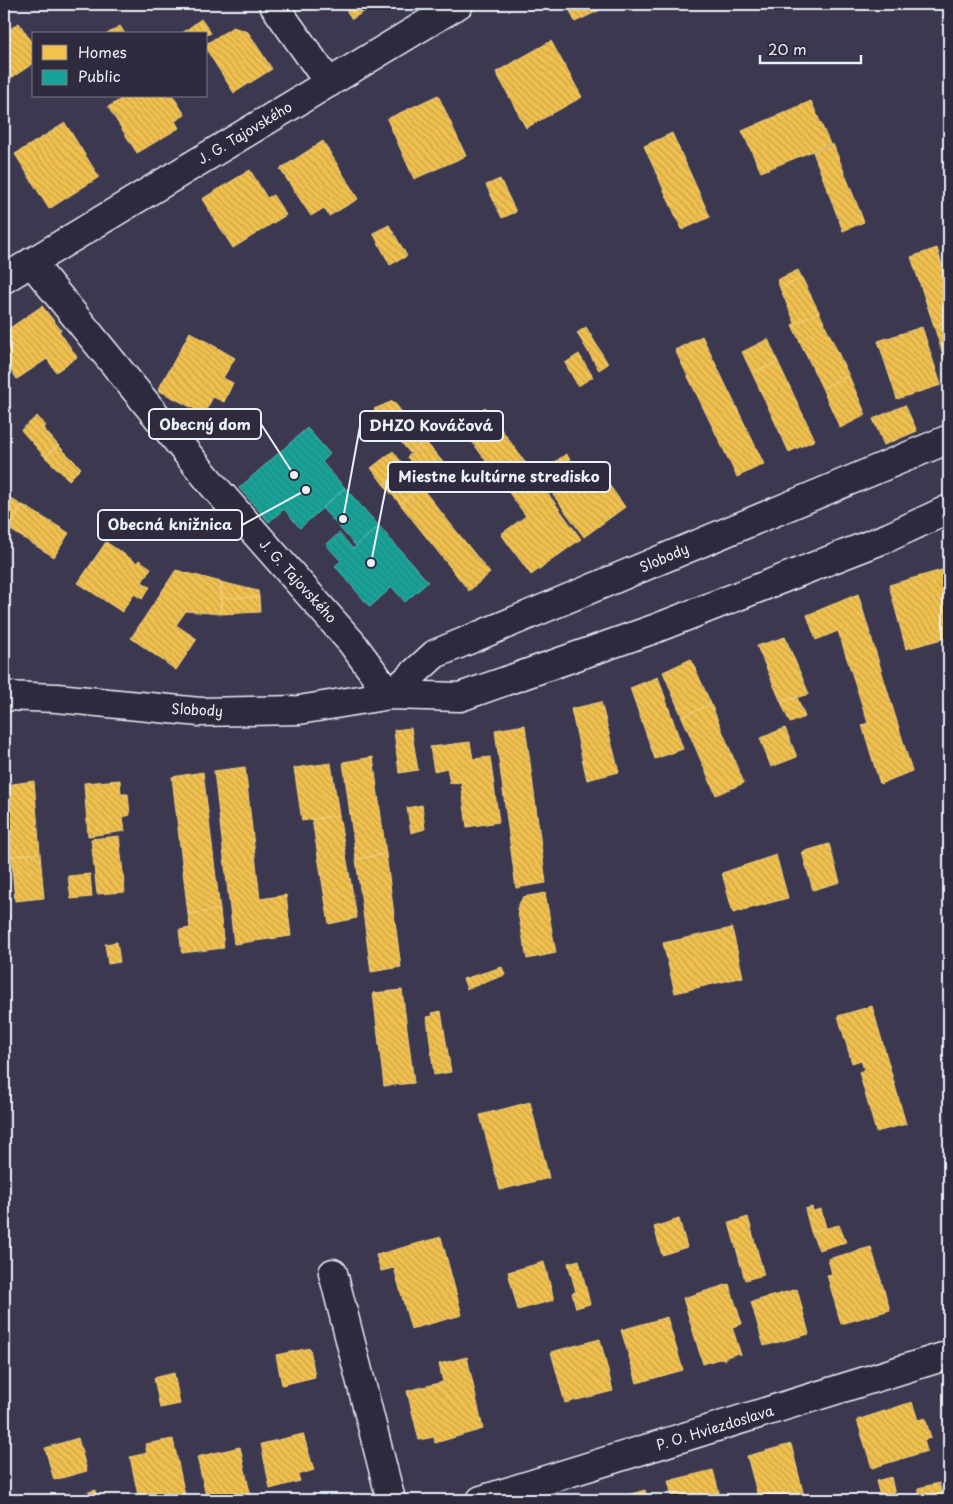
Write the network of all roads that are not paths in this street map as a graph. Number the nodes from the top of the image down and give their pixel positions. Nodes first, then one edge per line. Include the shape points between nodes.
1 (273, 4) edge
2 (459, 4) edge
3 (329, 83) junction
4 (31, 262) junction
5 (4, 279) edge
6 (949, 439) edge
7 (949, 509) edge
8 (4, 678) edge
9 (390, 695) junction
10 (4, 696) edge
11 (36, 697) junction
12 (333, 1273) dead end
13 (949, 1355) edge
14 (391, 1500) edge
15 (481, 1500) edge

1 - 3 street
2 - 3 street, J. G. Tajovského
3 - 4 street, J. G. Tajovského
4 - 5 street, J. G. Tajovského
4 - 9 street, J. G. Tajovského via 212,484 352,642
6 - 9 street, Slobody via 435,654
7 - 9 street, Slobody via 889,537 654,628 460,697
8 - 11 street
9 - 11 street, Slobody via 299,710 209,712
10 - 11 street, Slobody
12 - 14 street
13 - 15 street, P. O. Hviezdoslava

